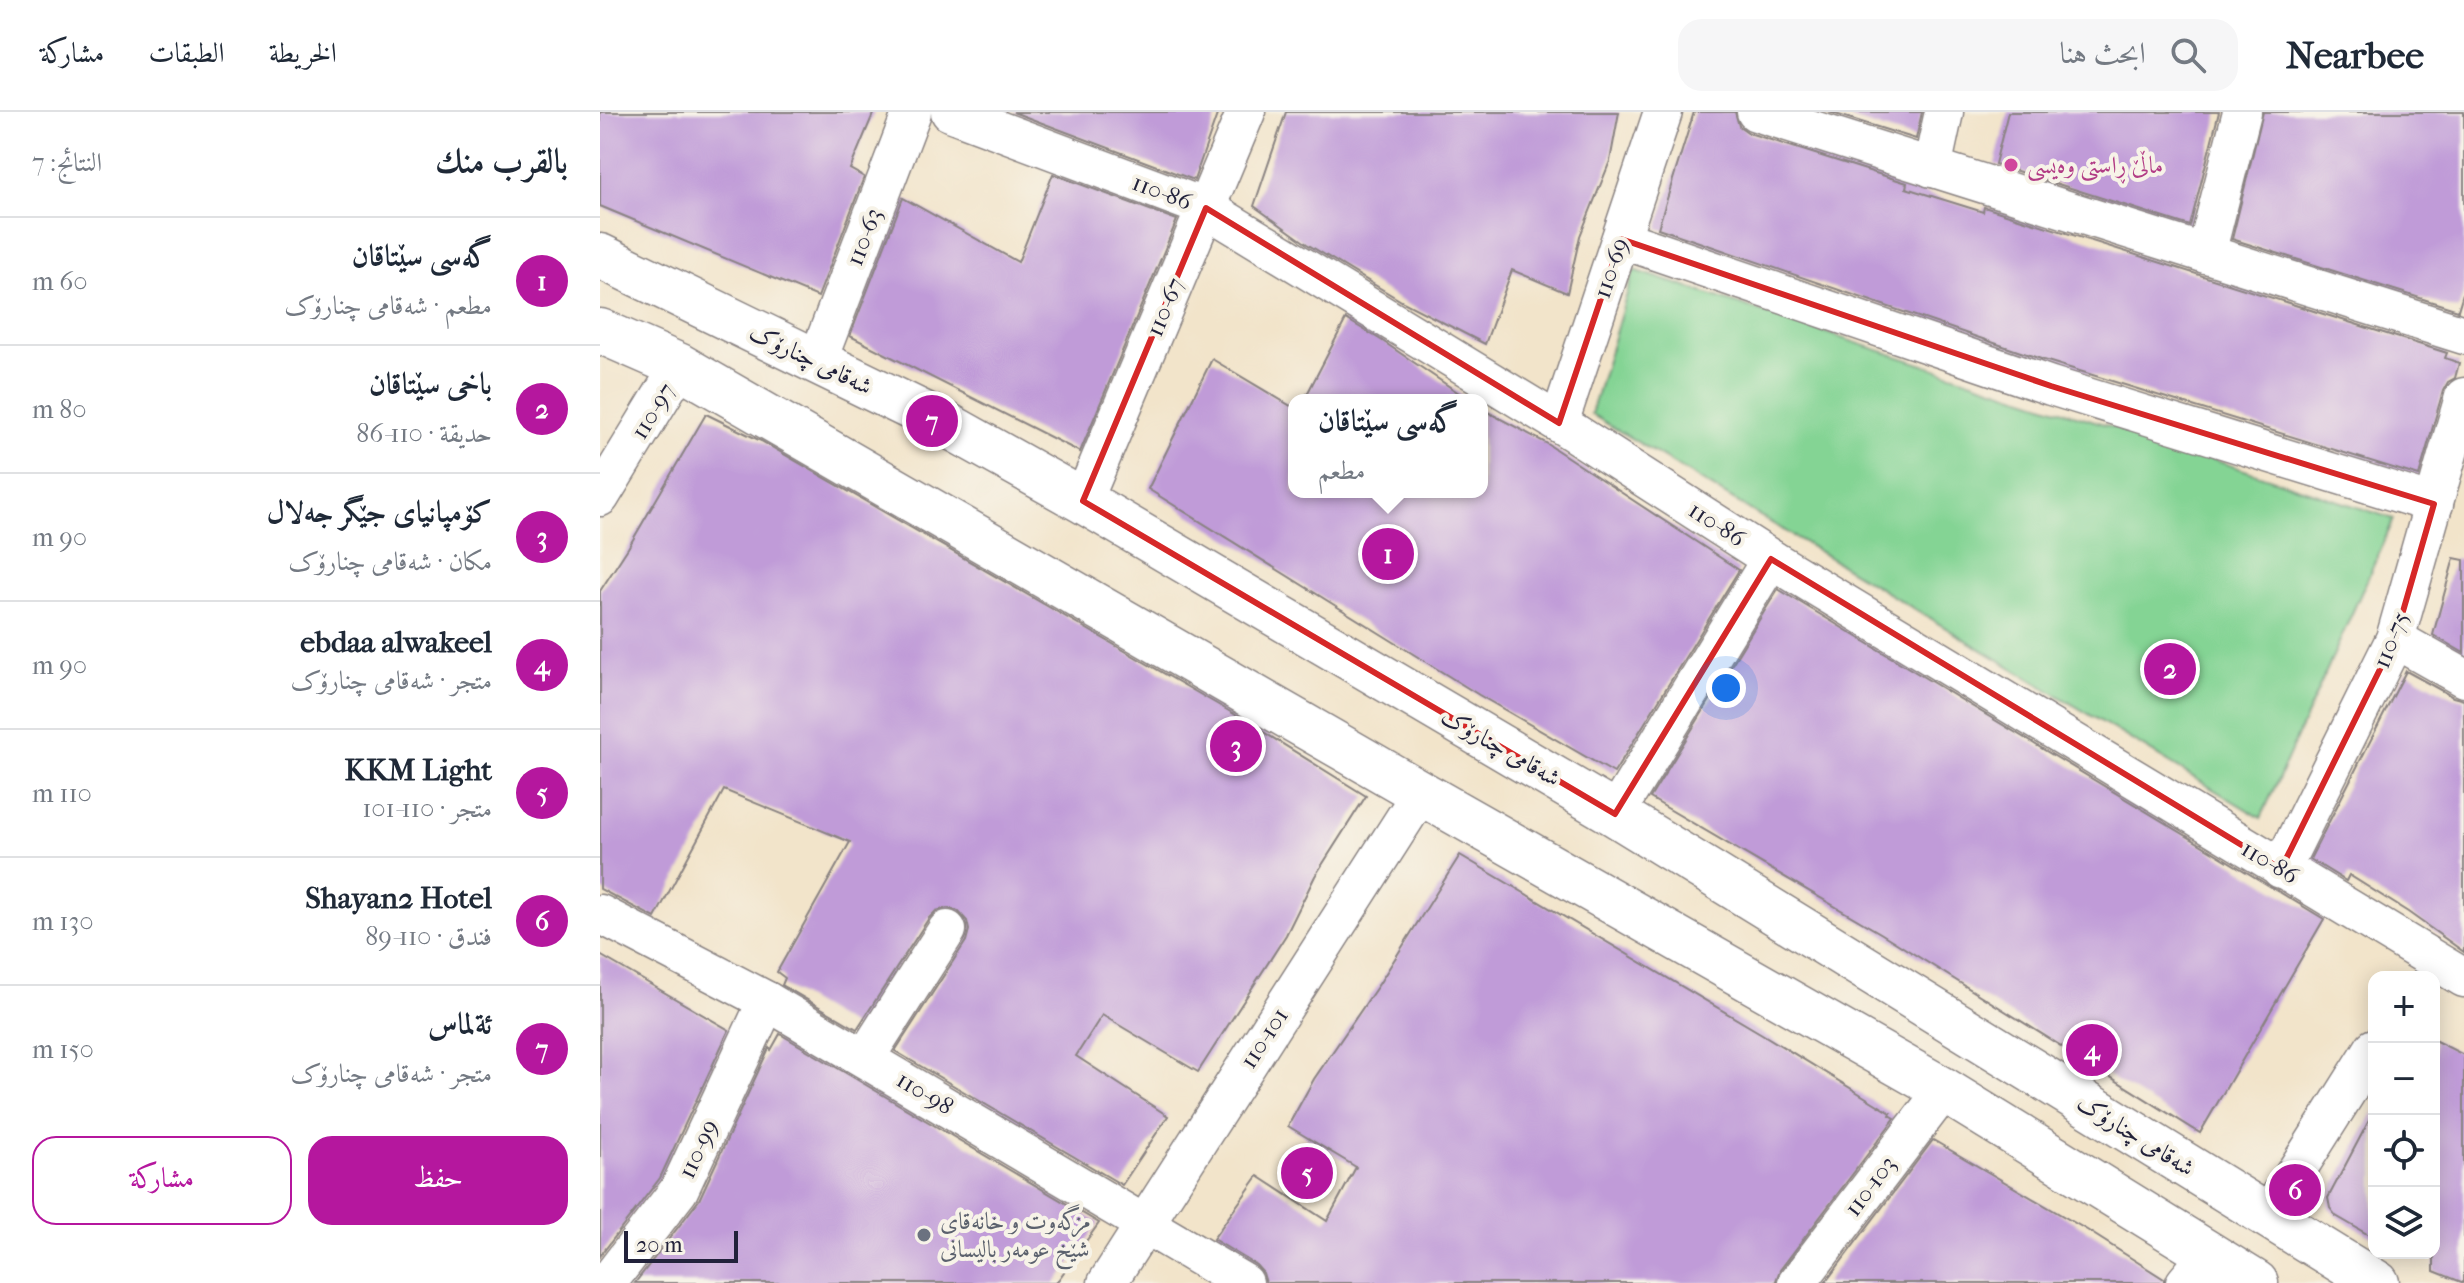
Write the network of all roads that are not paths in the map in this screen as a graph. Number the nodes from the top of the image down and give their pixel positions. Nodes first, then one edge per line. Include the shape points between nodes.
1 (912, 112) edge
2 (950, 112) edge
3 (1246, 112) edge
4 (1663, 112) edge
5 (1756, 112) edge
6 (1944, 112) edge
7 (2242, 112) edge
8 (1932, 168) junction
9 (1206, 208) junction
10 (1621, 239) junction
11 (2206, 254) junction
12 (600, 256) edge
13 (600, 331) edge
14 (2464, 335) edge
15 (817, 362) junction
16 (680, 366) junction
17 (2464, 397) edge
18 (1559, 423) junction
19 (600, 497) edge
20 (1083, 501) junction
21 (2434, 504) junction
22 (1771, 559) junction
23 (2395, 639) junction
24 (2464, 678) edge
25 (1421, 793) junction
26 (1615, 814) junction
27 (2281, 869) junction
28 (600, 914) edge
29 (947, 930) dead end
30 (2424, 968) edge
31 (2464, 978) edge
32 (767, 1001) junction
33 (865, 1058) junction
34 (2368, 1058) edge
35 (1944, 1090) junction
36 (2268, 1216) junction
37 (1145, 1224) junction
38 (2198, 1268) edge
39 (607, 1283) edge
40 (1107, 1283) edge
41 (1244, 1283) edge
42 (1797, 1283) edge
43 (2256, 1283) edge
44 (2377, 1283) edge

1 - 15 street, 110-63
2 - 9 street, 110-86
3 - 9 street, 110-67
4 - 10 street, 110-69
5 - 8 street
6 - 8 street
7 - 11 street
8 - 11 street
9 - 18 street, 110-86
9 - 20 street, 110-67
10 - 18 street, 110-69
10 - 21 street via 2051,386
11 - 14 street
12 - 15 main road, شەقامی چنارۆک
13 - 16 main road
15 - 20 main road, شەقامی چنارۆک via 949,426
16 - 19 street, 110-97
16 - 25 main road
17 - 21 street, 110-75
18 - 22 street, 110-86
20 - 26 main road, شەقامی چنارۆک
21 - 23 street, 110-75
22 - 26 street
22 - 27 street, 110-86
23 - 24 street
23 - 27 street, 110-75
25 - 35 main road
25 - 37 street, 110-101
26 - 36 main road, شەقامی چنارۆک
27 - 30 street, 110-86
28 - 32 street, 110-98
29 - 33 street
30 - 31 street, 110-86
32 - 33 street, 110-98
32 - 39 street, 110-99 via 679,1190
33 - 37 street, 110-98
34 - 36 street
35 - 38 main road
35 - 42 street, 110-103
36 - 44 main road, شەقامی چنارۆک
37 - 40 street, 110-101
37 - 41 street, 110-98
38 - 43 main road

